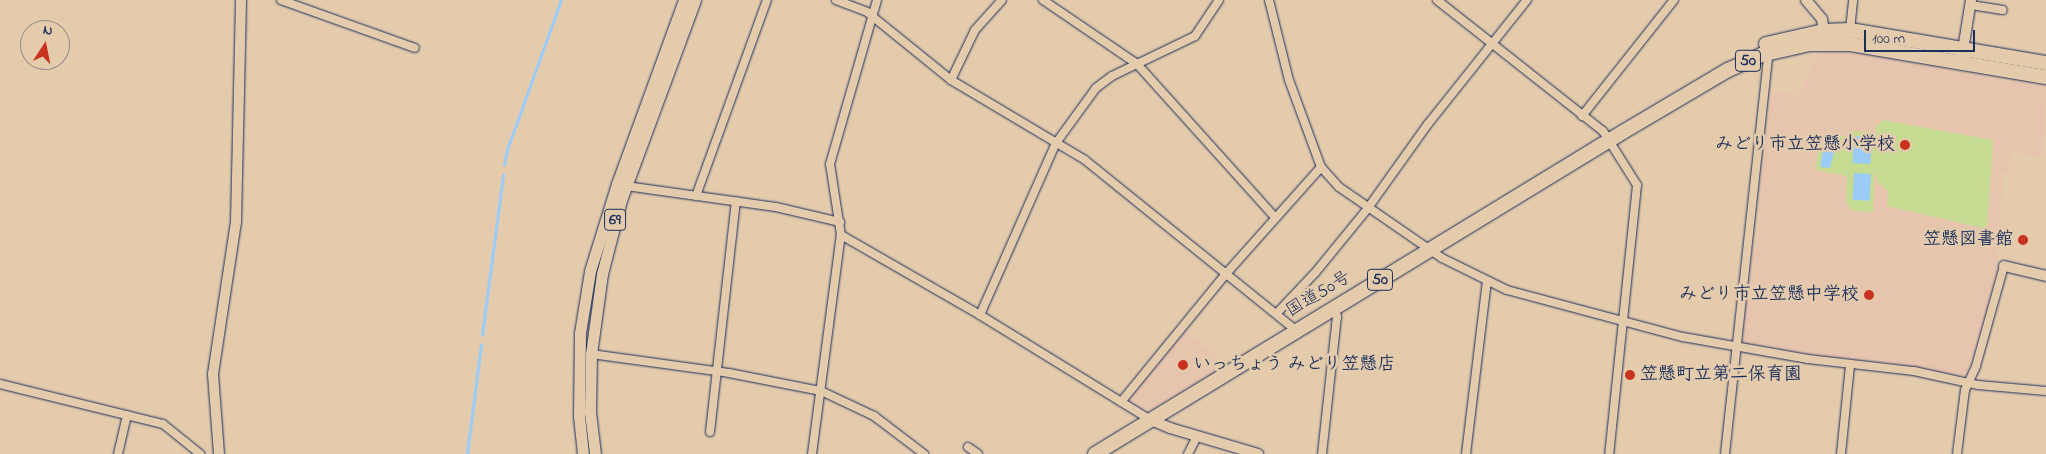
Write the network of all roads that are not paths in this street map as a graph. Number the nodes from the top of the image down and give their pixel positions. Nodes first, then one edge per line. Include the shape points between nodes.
1 (241, 0) edge
2 (281, 0) edge
3 (684, 0) edge
4 (695, 0) edge
5 (767, 0) edge
6 (836, 0) edge
7 (877, 0) edge
8 (1002, 0) edge
9 (1043, 0) edge
10 (1219, 0) edge
11 (1269, 0) edge
12 (1437, 0) edge
13 (1527, 0) edge
14 (1674, 0) edge
15 (1806, 0) edge
16 (1853, 0) edge
17 (1971, 2) edge
18 (2003, 10) dead end
19 (872, 16) junction
20 (1850, 30) junction
21 (1824, 31) junction
22 (1492, 44) junction
23 (1810, 44) junction
24 (415, 48) dead end
25 (1962, 50) junction
26 (1769, 52) junction
27 (1934, 59) junction
28 (2046, 63) edge
29 (1137, 64) junction
30 (2013, 73) junction
31 (2046, 77) edge
32 (951, 80) junction
33 (1666, 106) junction
34 (1582, 116) junction
35 (1609, 140) junction
36 (1056, 144) junction
37 (1321, 167) junction
38 (626, 186) junction
39 (696, 196) junction
40 (736, 201) junction
41 (1368, 208) junction
42 (1275, 217) junction
43 (840, 222) junction
44 (841, 235) junction
45 (1428, 251) junction
46 (2004, 266) joint
47 (1227, 273) junction
48 (2046, 276) edge
49 (1487, 280) junction
50 (1335, 308) junction
51 (1277, 313) junction
52 (980, 315) junction
53 (1624, 320) junction
54 (1297, 331) junction
55 (1738, 347) junction
56 (590, 354) junction
57 (1850, 365) junction
58 (716, 371) junction
59 (1968, 383) junction
60 (0, 384) edge
61 (820, 391) junction
62 (2046, 391) edge
63 (1121, 402) junction
64 (127, 415) junction
65 (1151, 420) junction
66 (710, 432) dead end
67 (1197, 436) junction
68 (968, 447) dead end
69 (118, 454) edge
70 (200, 454) edge
71 (219, 454) edge
72 (583, 454) edge
73 (595, 454) edge
74 (812, 454) edge
75 (924, 454) edge
76 (978, 454) edge
77 (1095, 454) edge
78 (1188, 454) edge
79 (1258, 454) edge
80 (1322, 454) edge
81 (1466, 454) edge
82 (1609, 454) edge
83 (1725, 454) edge
84 (1841, 454) edge
85 (1957, 454) edge

1 - 71 street via 236,222 213,374
2 - 24 street
3 - 72 main road, 69 via 617,184 590,271 580,333 579,415
4 - 38 main road, 69
5 - 39 street
6 - 19 street
7 - 19 street
8 - 32 street via 975,30
9 - 29 street
10 - 29 street via 1195,36
11 - 37 street via 1289,80
12 - 22 street
13 - 22 street
14 - 34 street
15 - 21 street via 1822,19
16 - 20 street
17 - 18 street
17 - 25 street
19 - 32 street
19 - 43 street via 830,164
20 - 21 highway, 50
20 - 25 highway, 50
21 - 23 street
21 - 27 street via 1836,40 1893,48
21 - 33 highway, 50 via 1778,40 1736,56
22 - 34 street
22 - 41 street via 1428,124
23 - 26 highway, 50
23 - 27 highway, 50 via 1839,44
25 - 28 highway, 50
25 - 30 street via 1967,62 2008,69
26 - 33 highway, 50 via 1735,67
26 - 55 street
27 - 30 highway, 50
29 - 36 street via 1100,84
29 - 42 street
30 - 31 highway, 50
32 - 36 street
33 - 35 highway, 国道50号 / 50
34 - 35 street
35 - 45 highway, 国道50号 / 50
35 - 53 street via 1638,190
36 - 47 street via 1085,160
36 - 52 street
37 - 41 street via 1339,187
37 - 42 street
38 - 39 street
38 - 56 main road, 69 via 602,274
39 - 40 street
40 - 43 street
40 - 58 street
41 - 45 street
41 - 51 street via 1316,273
42 - 47 street
43 - 44 street
44 - 52 street
44 - 61 street
45 - 49 street
45 - 50 highway, 国道50号 / 50
46 - 48 street
46 - 59 street via 1981,350
47 - 51 street
47 - 63 street
49 - 53 street via 1528,296
49 - 81 street
50 - 54 highway, 国道50号 / 50
50 - 80 street via 1337,317
51 - 54 street
52 - 63 street
53 - 55 street via 1672,335
53 - 82 street
54 - 65 highway, 国道50号 / 50
55 - 57 street
55 - 83 street
56 - 58 street
56 - 73 main road, 69 via 590,412
57 - 59 street via 1914,371
57 - 84 street
58 - 61 street
58 - 66 street
59 - 62 street
59 - 85 street
60 - 64 street
61 - 74 street
61 - 75 street via 874,416
63 - 65 street
64 - 69 street
64 - 70 street via 168,426
65 - 67 street
65 - 77 highway, 国道50号 / 50
67 - 78 street
67 - 79 street
68 - 76 street

